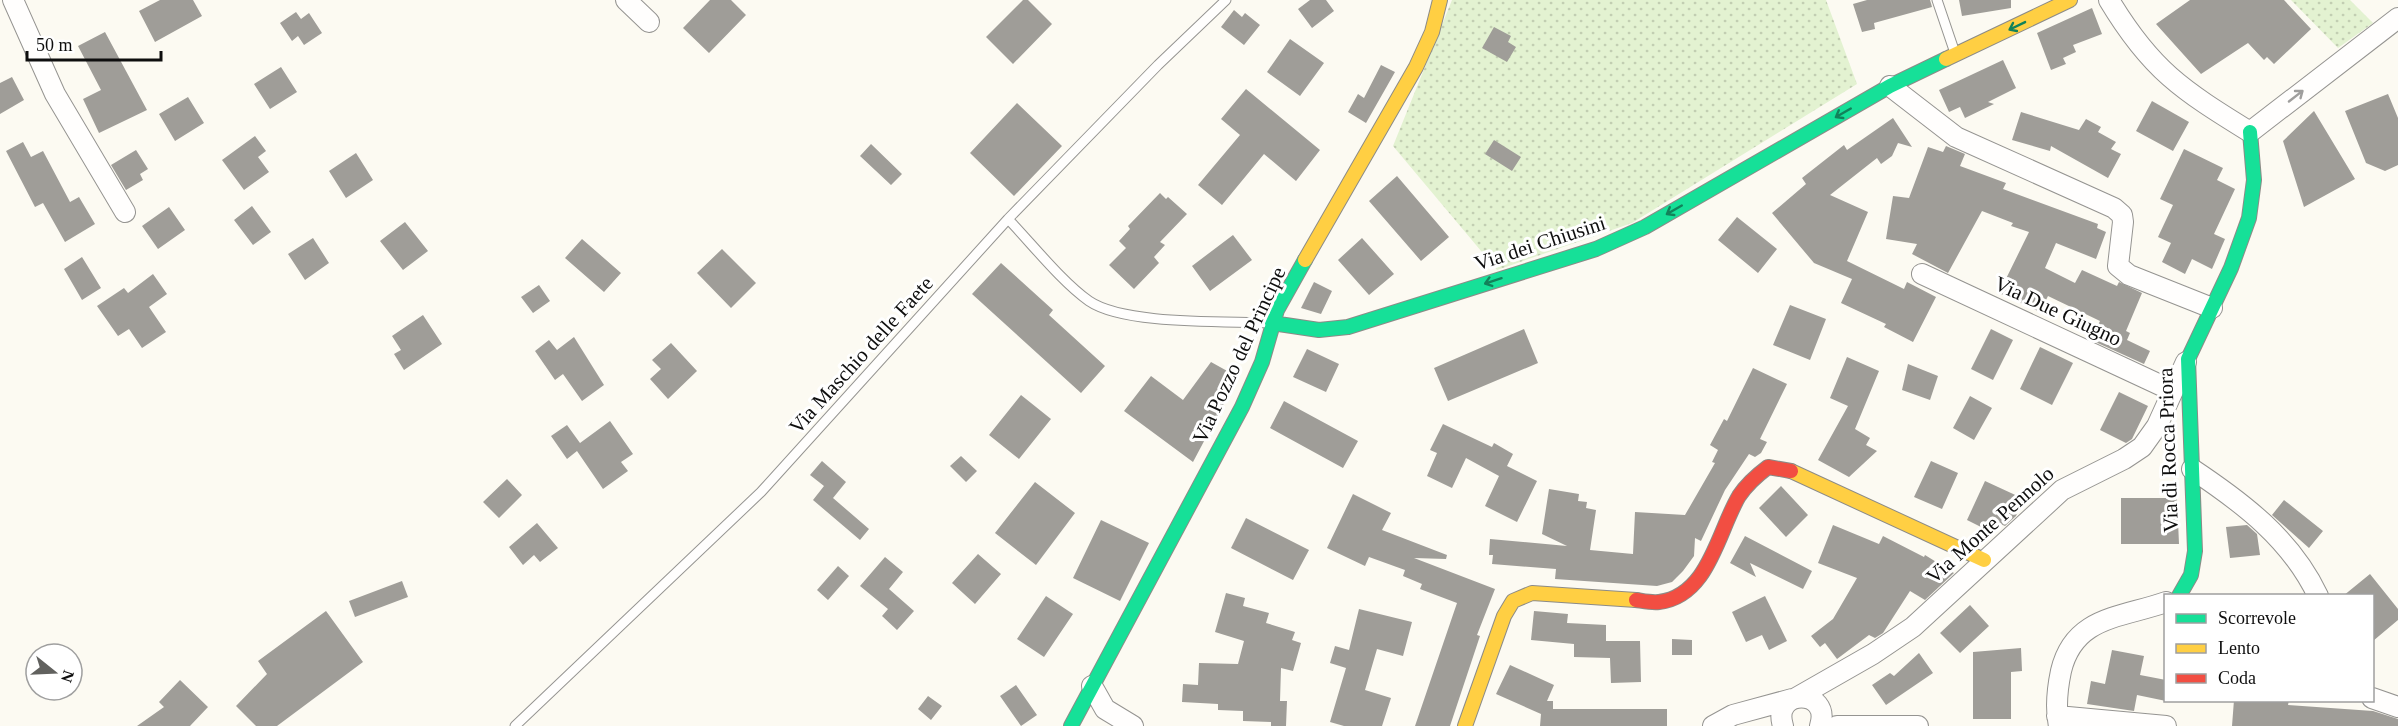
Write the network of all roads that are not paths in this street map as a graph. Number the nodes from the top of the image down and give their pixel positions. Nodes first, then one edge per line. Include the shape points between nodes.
1 (13, 0) edge
2 (627, 0) edge
3 (1226, 0) edge
4 (1440, 0) edge
5 (1937, 0) edge
6 (2070, 0) edge
7 (2109, 0) edge
8 (2398, 18) edge
9 (649, 22) dead end
10 (1956, 56) junction
11 (1890, 86) junction
12 (2250, 132) junction
13 (125, 212) dead end
14 (1008, 219) junction
15 (1922, 274) dead end
16 (2212, 308) junction
17 (1272, 323) junction
18 (2187, 359) junction
19 (2173, 391) junction
20 (2192, 469) junction
21 (1984, 560) junction
22 (2180, 594) edge
23 (2317, 594) edge
24 (2164, 603) edge
25 (1092, 686) junction
26 (2374, 698) edge
27 (1808, 706) edge
28 (2398, 707) edge
29 (2058, 721) edge
30 (1885, 724) junction
31 (1783, 725) edge
32 (515, 726) edge
33 (1071, 726) edge
34 (1132, 726) edge
35 (1465, 726) edge
36 (1714, 726) edge
37 (1837, 726) edge
38 (1918, 726) edge
39 (2166, 726) edge

1 - 13 street via 55,94
2 - 9 street
3 - 14 lane, Via Maschio delle Faete
4 - 17 street, Via Pozzo del Principe via 1432,32 1416,67
5 - 10 lane
6 -> 10 street, Via dei Chiusini
7 - 12 street via 2157,67 2200,101
12 -> 8 street
10 - 11 street, Via dei Chiusini
11 - 16 street via 1956,136 2115,208 2123,222 2118,266
11 -> 17 street, Via dei Chiusini via 1645,227 1604,246 1348,327 1319,330
12 - 16 street, Via di Rocca Priora via 2254,180 2251,209 2239,249
14 - 17 lane, Via dei Chiusini via 1083,296 1105,309 1133,317
14 - 32 lane, Via Maschio delle Faete via 761,492
15 - 19 street, Via Due Giugno
16 - 18 street, Via di Rocca Priora
17 - 25 street, Via Pozzo del Principe via 1262,362 1242,407
18 - 19 street, Via Monte Pennolo
18 - 20 street, Via di Rocca Priora
19 - 21 street, Via Monte Pennolo via 2142,447 2062,490
20 - 22 street, Via di Rocca Priora via 2195,551 2191,575
20 - 23 street via 2235,498 2276,536 2302,567
21 - 27 street, Via Monte Pennolo via 1913,627 1855,664
21 - 35 street via 1784,468 1768,467 1752,480 1701,574 1679,597 1659,602 1532,593 1513,601 1504,616
24 - 29 street via 2097,624 2076,638 2057,690
25 - 33 street, Via Pozzo del Principe
25 - 34 street via 1105,709
26 - 28 street
27 - 30 street
27 - 31 street via 1782,711
27 - 36 street, Via Monte Pennolo via 1733,715
29 - 39 street
30 - 37 street
30 - 38 street
31 - 36 street, Via Monte Pennolo via 1739,719

